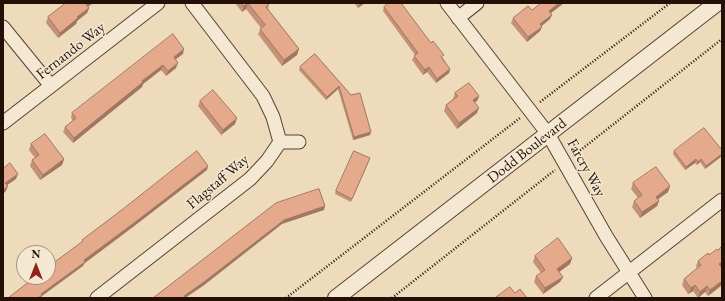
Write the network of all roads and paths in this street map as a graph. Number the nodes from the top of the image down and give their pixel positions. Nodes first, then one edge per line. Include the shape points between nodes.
1 (158, 3) edge
2 (192, 3) edge
3 (447, 3) edge
4 (477, 3) edge
5 (670, 3) edge
6 (717, 3) edge
7 (458, 18) junction
8 (3, 27) edge
9 (51, 86) junction
10 (530, 110) junction
11 (3, 123) edge
12 (548, 134) junction
13 (280, 142) junction
14 (299, 142) dead end
15 (722, 200) edge
16 (628, 273) junction
17 (96, 298) edge
18 (286, 298) edge
19 (336, 298) edge
20 (596, 298) edge
21 (645, 298) edge

1 - 9 street, Fernando Way
2 - 13 street via 262,96 273,118
3 - 7 street, Farcry Way
4 - 7 street
5 - 10 path
6 - 12 street, Dodd Boulevard
7 - 10 street, Farcry Way
8 - 9 street
9 - 11 street, Fernando Way
10 - 12 street, Farcry Way
10 - 18 path
12 - 16 street, Farcry Way
12 - 19 street, Dodd Boulevard
13 - 14 street
13 - 17 street, Flagstaff Way via 250,179
15 - 16 street
16 - 20 street
16 - 21 street, Farcry Way

